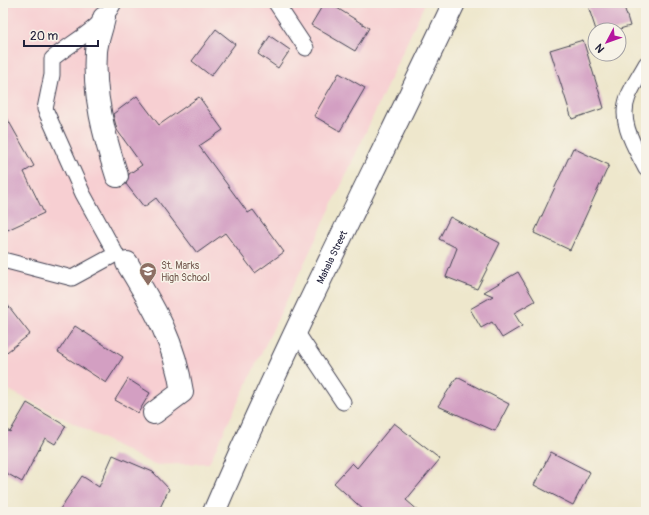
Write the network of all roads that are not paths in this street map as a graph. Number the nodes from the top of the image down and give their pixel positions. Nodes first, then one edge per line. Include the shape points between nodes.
1 (276, 3) edge
2 (454, 3) edge
3 (109, 10) edge
4 (306, 48) dead end
5 (646, 64) edge
6 (646, 169) edge
7 (117, 176) dead end
8 (3, 260) edge
9 (127, 263) dead end
10 (295, 330) junction
11 (343, 402) dead end
12 (154, 413) dead end
13 (214, 512) edge

1 - 4 lane
2 - 10 street, Mahala Street
3 - 7 street via 96,50 97,94 106,141
3 - 8 lane via 87,34 52,59 52,76 45,109 82,194 116,254 72,278
5 - 6 lane via 628,97 625,113 628,135
9 - 12 street via 165,328 178,367 182,392
10 - 11 lane
10 - 13 street, Mahala Street

